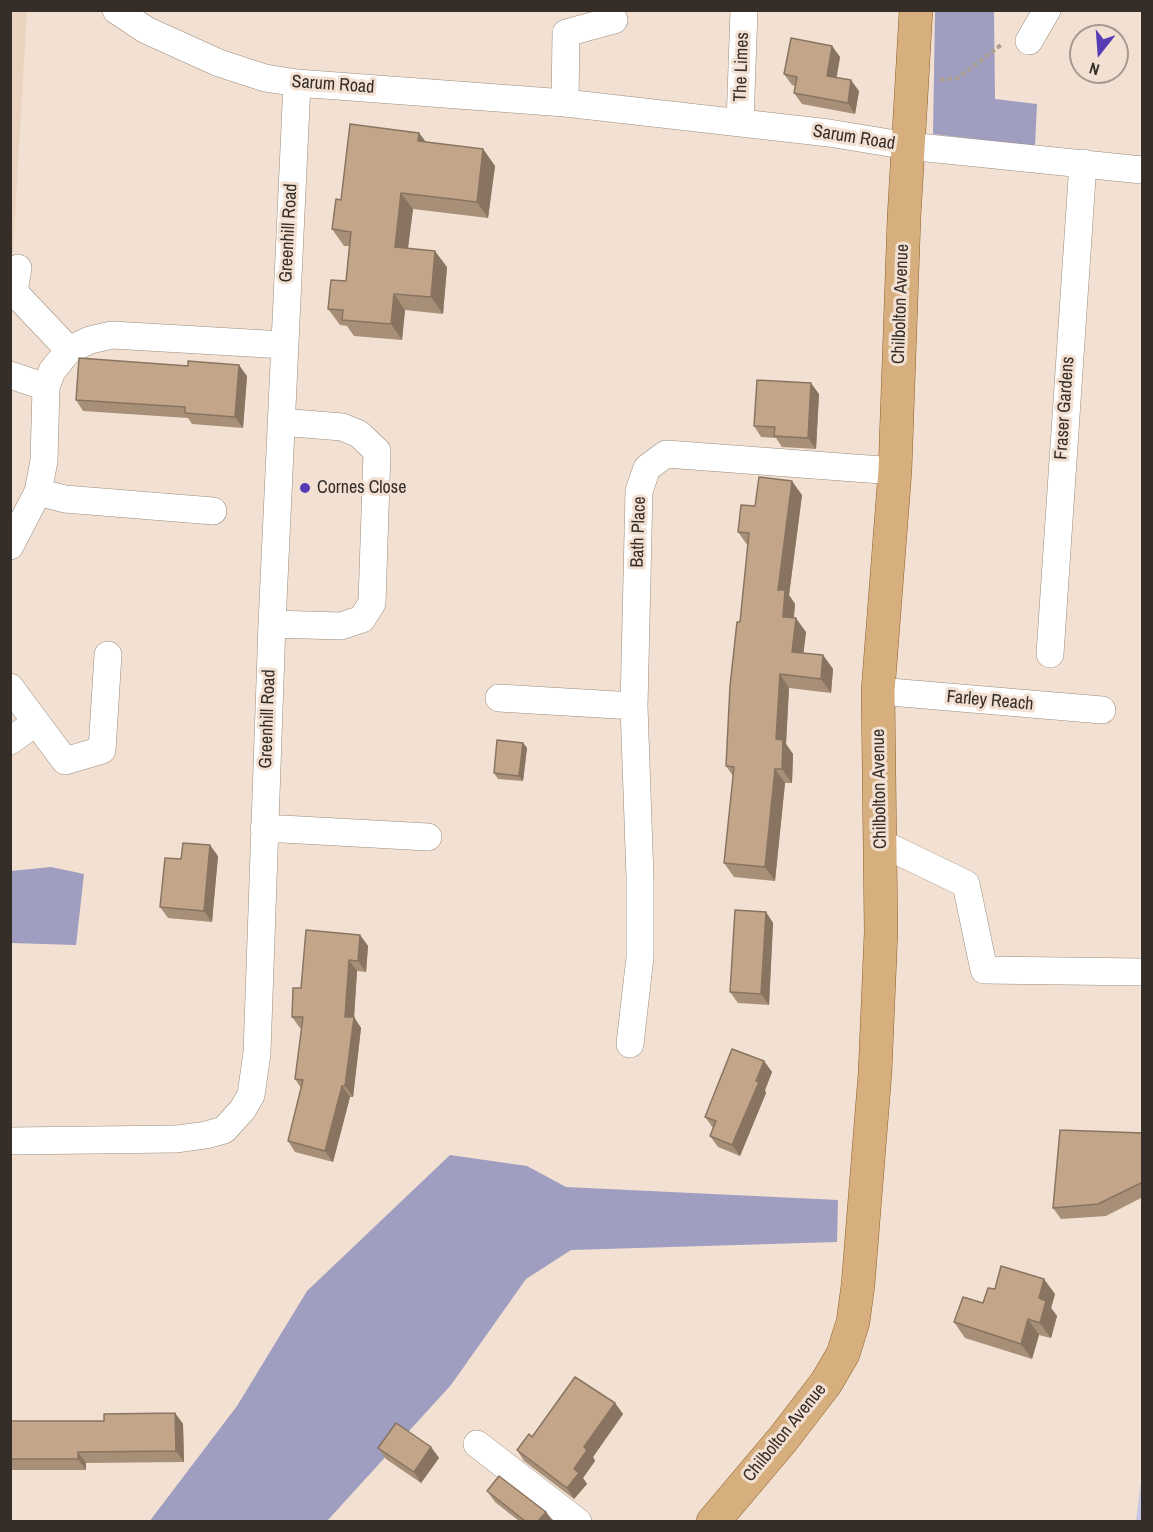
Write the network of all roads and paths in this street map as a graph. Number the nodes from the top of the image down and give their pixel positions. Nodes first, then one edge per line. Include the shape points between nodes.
1 (116, 10) edge
2 (744, 10) edge
3 (916, 10) edge
4 (1047, 10) edge
5 (614, 20) dead end
6 (1019, 40) joint
7 (912, 82) junction
8 (297, 83) junction
9 (565, 103) junction
10 (740, 123) junction
11 (908, 146) junction
12 (1083, 164) junction
13 (1143, 170) edge
14 (18, 268) dead end
15 (284, 345) junction
16 (69, 350) junction
17 (10, 375) edge
18 (46, 387) junction
19 (281, 422) junction
20 (895, 471) junction
21 (38, 492) junction
22 (213, 511) dead end
23 (10, 546) edge
24 (272, 624) junction
25 (1050, 654) dead end
26 (108, 655) dead end
27 (10, 687) edge
28 (878, 692) junction
29 (500, 698) dead end
30 (634, 706) junction
31 (1102, 710) dead end
32 (36, 722) junction
33 (10, 741) edge
34 (264, 828) junction
35 (428, 837) dead end
36 (882, 843) junction
37 (1143, 972) edge
38 (630, 1044) dead end
39 (10, 1141) edge
40 (477, 1444) dead end
41 (578, 1521) edge
42 (713, 1521) edge

1 - 8 street, Sarum Road via 146,30 219,63 265,78
2 - 10 street, The Limes
3 - 7 main road, Chilbolton Avenue
4 - 6 street
5 - 9 street via 566,33
6 - 7 path via 958,78
7 - 11 main road, Chilbolton Avenue
8 - 9 street, Sarum Road
8 - 15 street, Greenhill Road
9 - 10 street, Sarum Road
10 - 11 street, Sarum Road
11 - 12 street, Sarum Road
11 - 20 main road, Chilbolton Avenue
12 - 13 street, Sarum Road
12 - 25 street, Fraser Gardens
14 - 16 street via 14,292
15 - 16 street via 112,335
15 - 19 street, Greenhill Road
16 - 18 street via 52,371
17 - 18 street
18 - 21 street via 44,461
19 - 24 street, Greenhill Road
19 - 24 street via 342,428 359,434 377,451 372,603 362,619 341,626
20 - 28 main road, Chilbolton Avenue
20 - 30 street, Bath Place via 666,454 647,468 639,491
21 - 22 street via 66,499
21 - 23 street
24 - 34 street, Greenhill Road
26 - 32 street via 102,750 65,761
27 - 32 street
28 - 31 street, Farley Reach
28 - 36 main road, Chilbolton Avenue
29 - 30 street
30 - 38 street, Bath Place via 640,957
32 - 33 street
34 - 35 street
34 - 39 street, Greenhill Road via 257,1053 251,1095 243,1109 224,1130 177,1139
36 - 37 street via 966,884 984,970
36 - 42 main road, Chilbolton Avenue via 874,1073 853,1322 843,1353 812,1403
40 - 41 street

